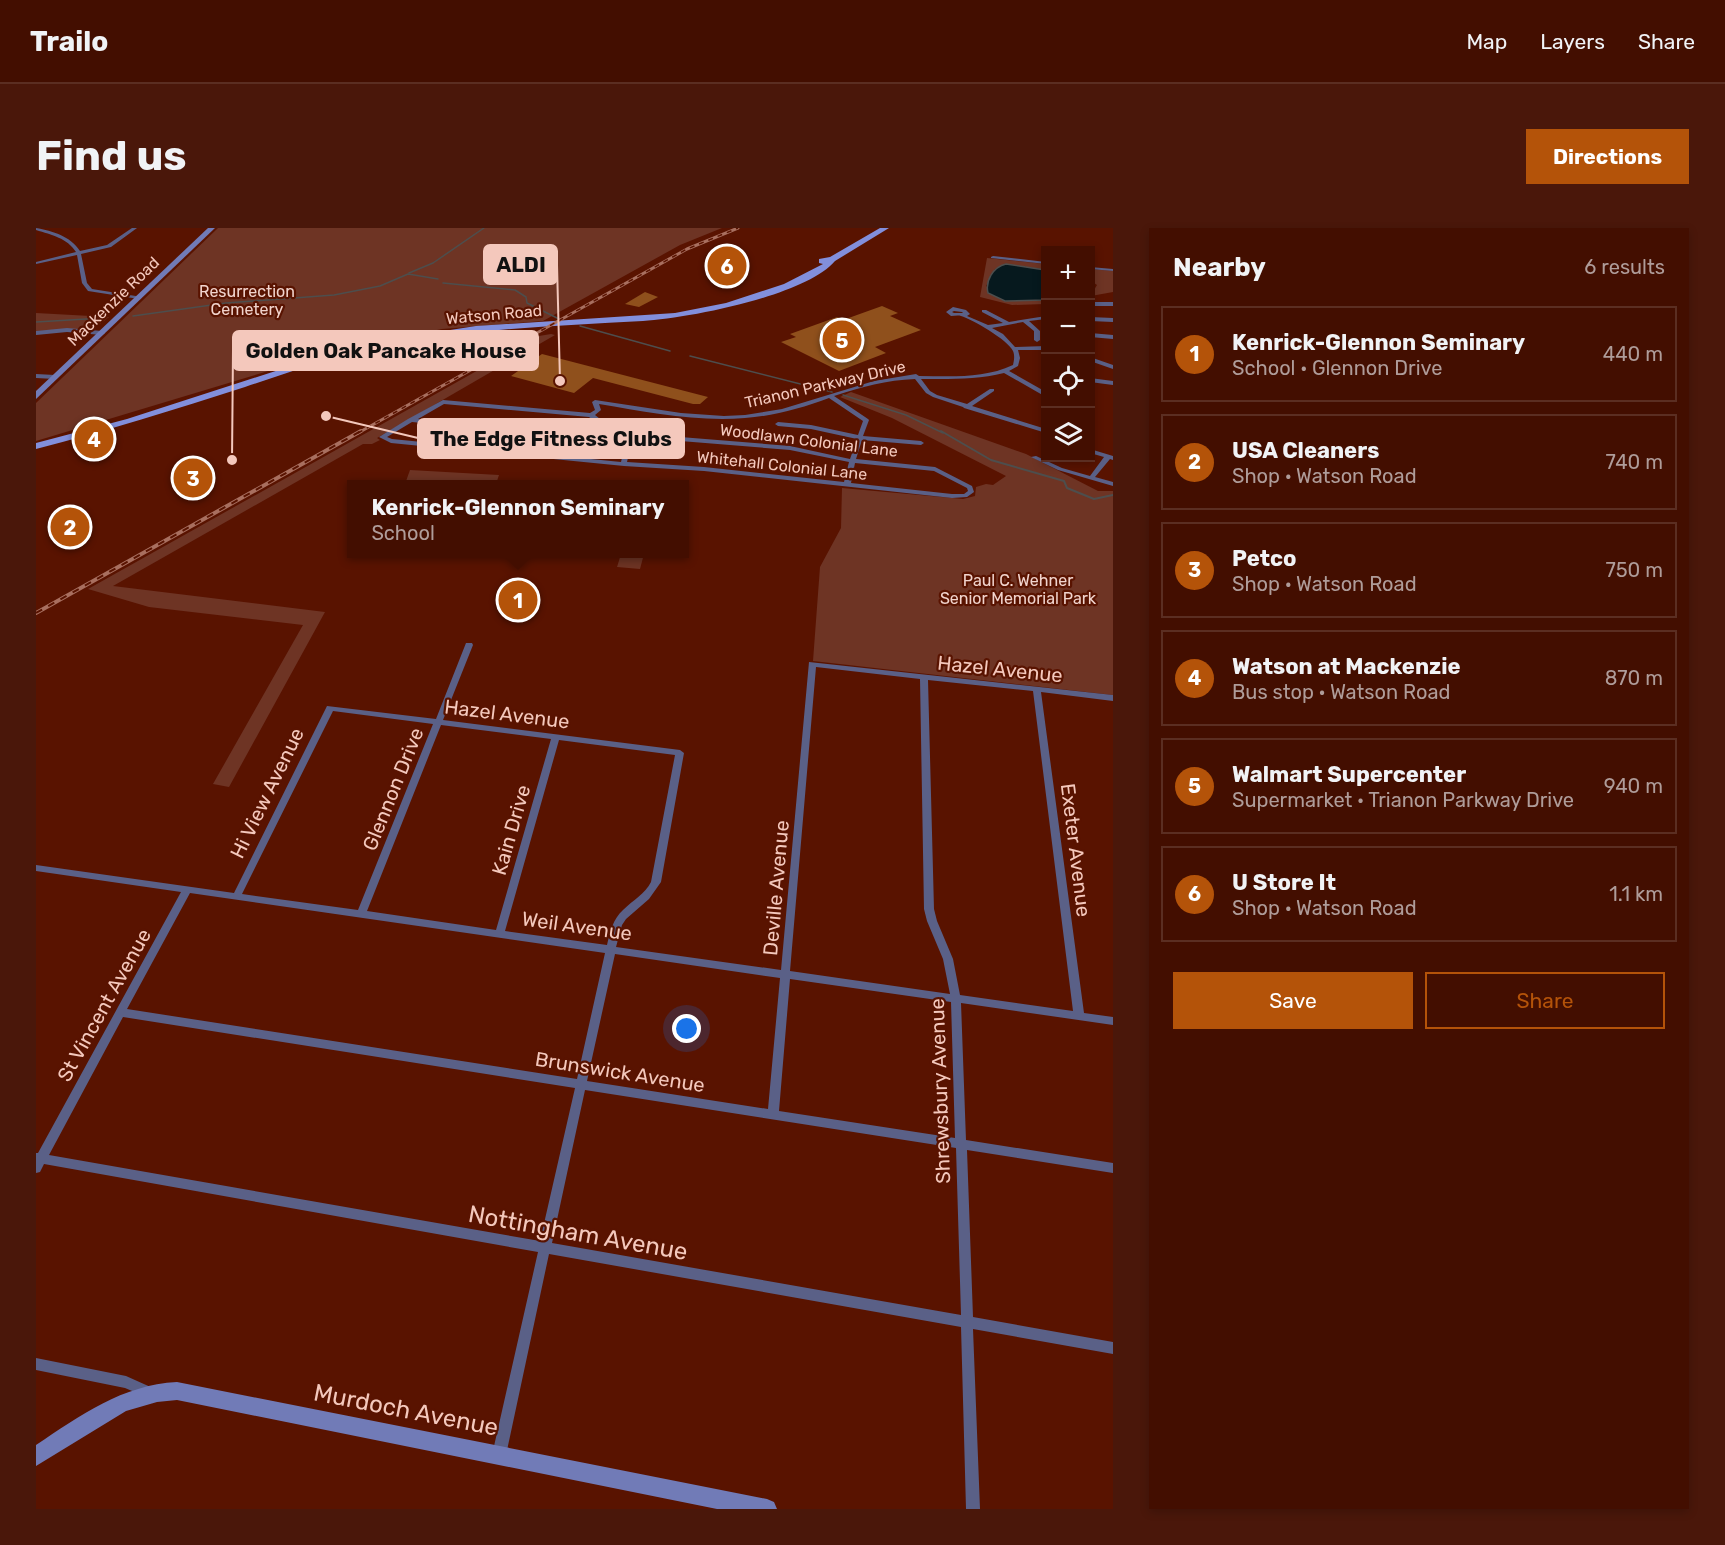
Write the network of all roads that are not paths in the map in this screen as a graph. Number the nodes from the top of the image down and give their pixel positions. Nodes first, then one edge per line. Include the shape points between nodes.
1 (54, 228) edge
2 (135, 228) edge
3 (212, 228) edge
4 (885, 228) edge
5 (1100, 228) edge
6 (36, 229) edge
7 (1113, 230) edge
8 (47, 231) junction
9 (36, 236) edge
10 (81, 254) junction
11 (993, 257) dead end
12 (1041, 262) edge
13 (36, 263) edge
14 (1095, 268) edge
15 (829, 269) junction
16 (1113, 270) edge
17 (139, 297) junction
18 (1095, 304) edge
19 (1113, 304) edge
20 (984, 311) dead end
21 (658, 315) junction
22 (964, 316) dead end
23 (1041, 318) edge
24 (1095, 319) edge
25 (1113, 320) edge
26 (1025, 321) junction
27 (1007, 322) junction
28 (987, 327) junction
29 (36, 333) edge
30 (102, 333) junction
31 (1095, 335) edge
32 (1113, 337) edge
33 (1037, 340) dead end
34 (1016, 348) junction
35 (1041, 348) edge
36 (1095, 361) edge
37 (1113, 367) edge
38 (1005, 371) junction
39 (36, 376) edge
40 (916, 376) junction
41 (55, 377) junction
42 (1095, 380) edge
43 (1113, 382) edge
44 (1041, 387) edge
45 (1037, 389) junction
46 (992, 390) dead end
47 (1041, 391) edge
48 (36, 396) edge
49 (830, 396) junction
50 (966, 407) junction
51 (591, 415) junction
52 (410, 420) junction
53 (130, 421) junction
54 (778, 424) dead end
55 (1041, 429) edge
56 (861, 438) junction
57 (921, 443) dead end
58 (628, 444) junction
59 (36, 446) edge
60 (1095, 453) edge
61 (36, 455) edge
62 (1034, 457) dead end
63 (1110, 458) edge
64 (852, 461) junction
65 (624, 464) junction
66 (1092, 477) junction
67 (1113, 484) edge
68 (847, 485) junction
69 (965, 496) joint
70 (469, 645) dead end
71 (812, 664) joint
72 (924, 677) junction
73 (1037, 690) junction
74 (1113, 698) edge
75 (330, 708) joint
76 (439, 722) junction
77 (555, 736) junction
78 (36, 868) edge
79 (187, 890) junction
80 (237, 895) junction
81 (362, 913) junction
82 (500, 933) junction
83 (611, 949) junction
84 (787, 975) junction
85 (956, 998) junction
86 (120, 1012) junction
87 (1079, 1016) junction
88 (1113, 1021) edge
89 (582, 1084) junction
90 (773, 1114) junction
91 (962, 1144) junction
92 (38, 1162) edge
93 (1113, 1168) edge
94 (544, 1248) junction
95 (965, 1323) junction
96 (1113, 1348) edge
97 (36, 1364) edge
98 (152, 1393) junction
99 (499, 1455) junction
100 (36, 1456) edge
101 (767, 1509) edge
102 (973, 1509) edge

1 - 8 street
2 - 10 street via 109,246
3 - 17 main road, Mackenzie Road
4 - 15 main road, Watson Road
5 - 7 street
6 - 8 street
8 - 9 street
8 - 10 street via 67,239
10 - 13 street
10 - 17 street via 85,286 100,293
11 - 12 street
14 - 16 street
15 - 21 main road, Watson Road via 747,295
15 - 21 main road, Watson Road via 728,305 675,316
17 - 30 main road, Mackenzie Road
18 - 19 street
20 - 27 street
21 - 53 main road, Watson Road via 461,331 387,343 319,360
22 - 28 street
23 - 26 street
24 - 25 street
26 - 27 street
26 - 33 street via 1037,331
27 - 28 street
28 - 34 street
29 - 30 street
30 - 41 main road, Mackenzie Road
31 - 32 street
34 - 35 street
34 - 38 street via 1018,362
36 - 37 street
38 - 40 street, Trianon Parkway Drive via 979,376
38 - 45 street
39 - 41 street
40 - 49 street, Trianon Parkway Drive
40 - 50 street via 928,392
41 - 48 main road, Mackenzie Road
42 - 43 street
44 - 45 street
45 - 47 street
46 - 50 street
49 - 51 street, Trianon Parkway Drive via 768,414 736,418 688,416 595,402 598,410
49 - 56 street via 866,420
50 - 55 street
51 - 52 street via 443,402
51 - 58 street
52 - 58 street, Woodlawn Colonial Lane
52 - 65 street, Whitehall Colonial Lane via 382,438
53 - 59 main road, Watson Road
53 - 61 main road, Watson Road
54 - 56 street
56 - 57 street
56 - 64 street
58 - 64 street, Woodlawn Colonial Lane via 668,438 790,448
58 - 65 street
60 - 63 street
62 - 66 street
63 - 66 street
64 - 68 street
64 - 69 street, Woodlawn Colonial Lane via 935,469 970,487 971,492
65 - 68 street, Whitehall Colonial Lane
66 - 67 street
68 - 69 street, Whitehall Colonial Lane
70 - 76 street, Glennon Drive
71 - 72 street, Hazel Avenue
71 - 84 street, Deville Avenue
72 - 73 street, Hazel Avenue
72 - 85 street, Shrewsbury Avenue via 929,909 948,959
73 - 74 street, Hazel Avenue
73 - 87 street, Exeter Avenue
75 - 76 street, Hazel Avenue
75 - 80 street, Hi View Avenue
76 - 77 street, Hazel Avenue
76 - 81 street, Glennon Drive
77 - 82 street, Kain Drive
77 - 83 street, Hazel Avenue via 680,753 656,882 648,895 621,915
78 - 79 street, Weil Avenue
79 - 80 street, Weil Avenue
79 - 86 street, St Vincent Avenue
80 - 81 street, Weil Avenue
81 - 82 street, Weil Avenue
82 - 83 street, Weil Avenue
83 - 84 street, Weil Avenue
83 - 89 street
84 - 85 street, Weil Avenue
84 - 90 street, Deville Avenue
85 - 87 street, Weil Avenue
85 - 91 street, Shrewsbury Avenue
86 - 89 street, Brunswick Avenue
86 - 92 street, St Vincent Avenue
87 - 88 street, Weil Avenue
89 - 90 street, Brunswick Avenue
89 - 94 street
90 - 91 street, Brunswick Avenue
91 - 93 street, Brunswick Avenue
91 - 95 street, Shrewsbury Avenue
92 - 94 street, Nottingham Avenue
94 - 95 street, Nottingham Avenue
94 - 99 street
95 - 96 street, Nottingham Avenue
95 - 102 street, Shrewsbury Avenue
97 - 98 street, Murdoch Avenue via 126,1382
98 - 99 main road, Murdoch Avenue via 190,1392
98 - 100 main road via 118,1405
99 - 101 main road, Murdoch Avenue

